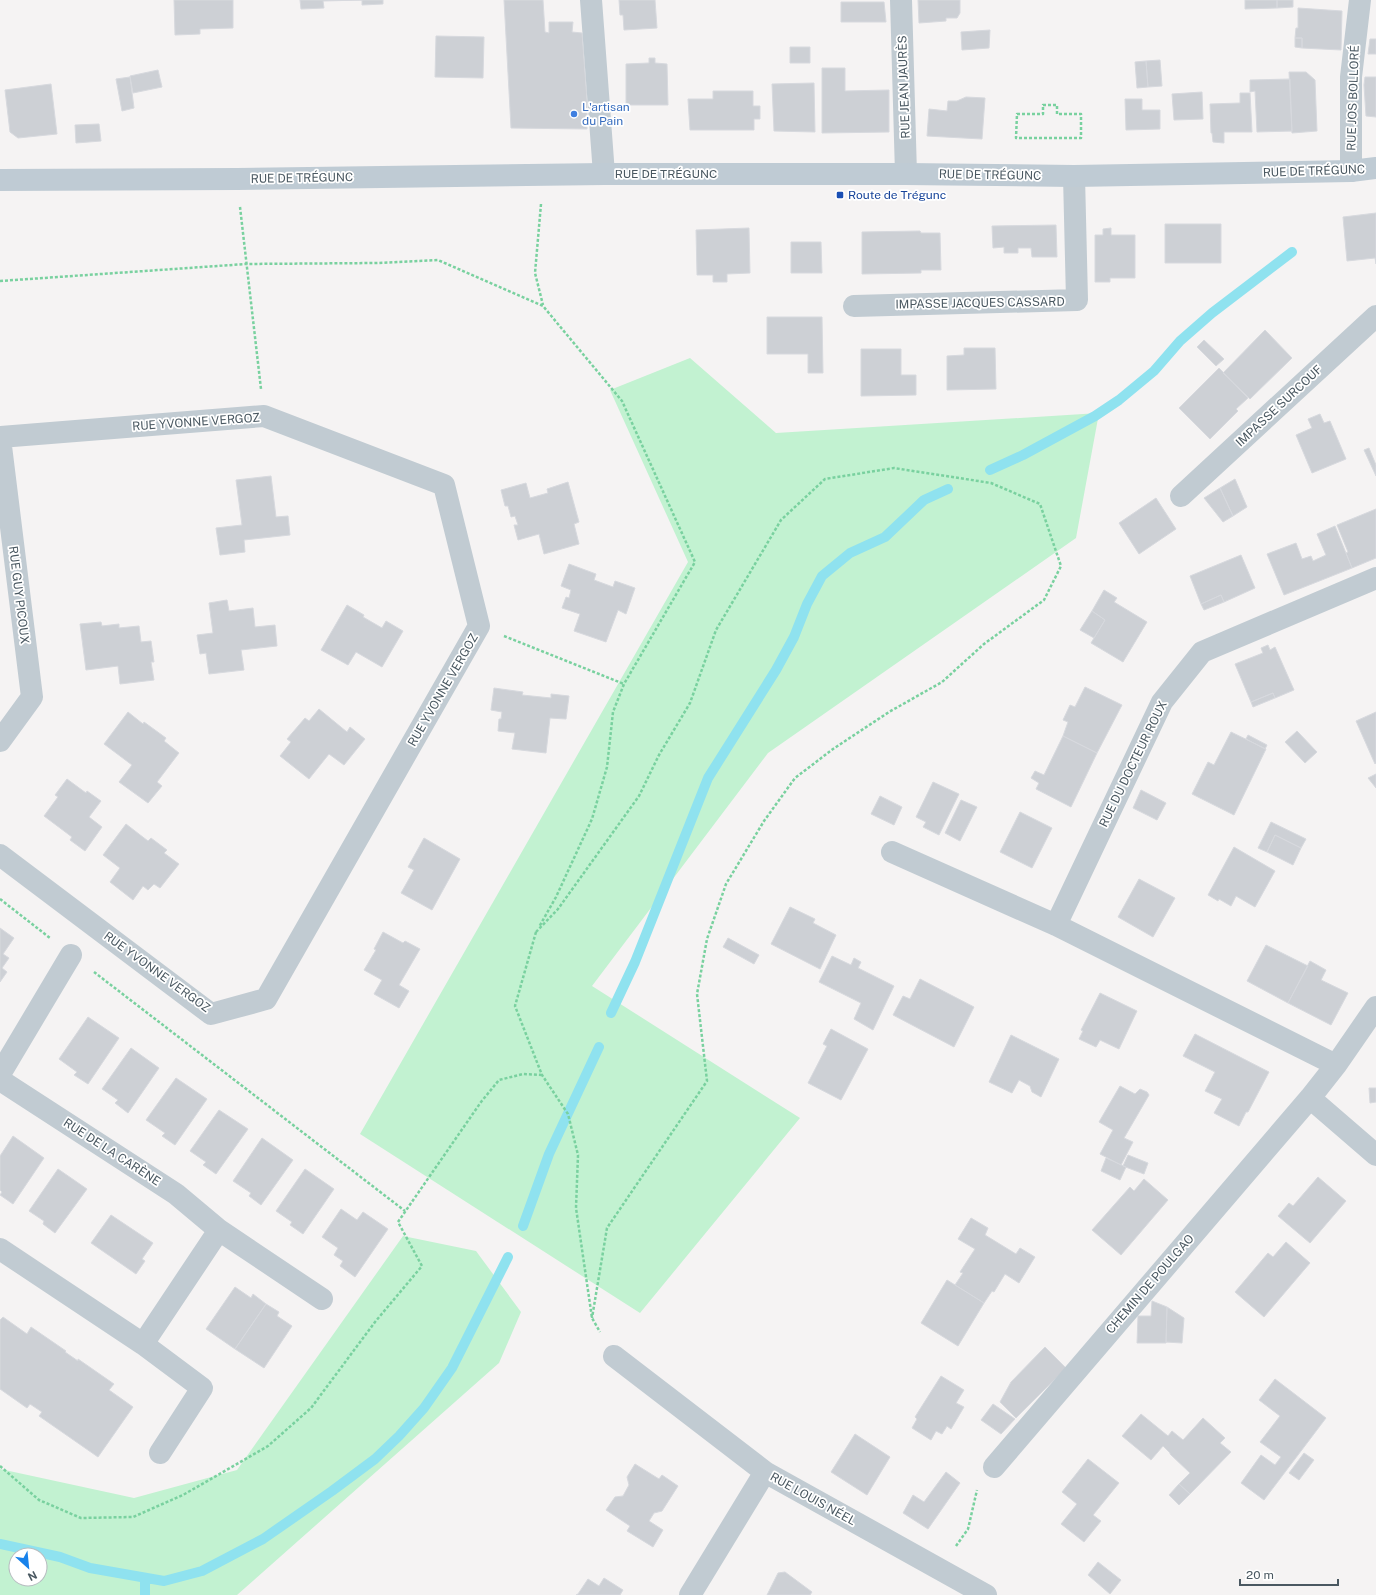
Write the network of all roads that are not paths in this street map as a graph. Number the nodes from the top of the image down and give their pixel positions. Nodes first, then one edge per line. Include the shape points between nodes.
1 (591, 0) edge
2 (901, 0) edge
3 (1360, 0) edge
4 (1376, 168) edge
5 (1351, 171) junction
6 (604, 174) junction
7 (906, 174) junction
8 (1074, 176) junction
9 (0, 180) edge
10 (854, 306) dead end
11 (1376, 316) edge
12 (0, 438) edge
13 (1181, 496) dead end
14 (1376, 578) edge
15 (0, 741) edge
16 (892, 852) dead end
17 (0, 855) edge
18 (1056, 925) junction
19 (71, 955) road end
20 (1376, 1007) edge
21 (1336, 1065) junction
22 (0, 1074) edge
23 (0, 1080) edge
24 (1310, 1098) junction
25 (1376, 1156) edge
26 (219, 1230) junction
27 (0, 1249) edge
28 (322, 1299) dead end
29 (143, 1344) junction
30 (614, 1356) dead end
31 (160, 1453) dead end
32 (994, 1467) road end
33 (765, 1472) junction
34 (690, 1595) edge
35 (986, 1595) edge

1 - 6 street, RUE DE TRÉGUNC
2 - 7 street, RUE JEAN JAURÈS
3 - 5 street, RUE JOS BOLLORÉ via 1352,77
4 - 5 main road, RUE DE TRÉGUNC
5 - 8 main road, RUE DE TRÉGUNC
6 - 7 main road, RUE DE TRÉGUNC
6 - 9 main road, RUE DE TRÉGUNC
7 - 8 main road, RUE DE TRÉGUNC
8 - 10 street, IMPASSE JACQUES CASSARD via 1078,300
11 - 13 street, IMPASSE SURCOUF
12 - 15 street, RUE GUY PICOUX via 32,697
12 - 17 street, RUE YVONNE VERGOZ via 264,416 444,486 479,626 266,999 211,1014
14 - 18 street, RUE DU DOCTEUR ROUX via 1202,652 1162,702
16 - 18 street
18 - 21 street
19 - 22 street
20 - 21 street, CHEMIN DE POULGAO
21 - 24 street, CHEMIN DE POULGAO
23 - 26 street, RUE DE LA CARÈNE via 176,1194
24 - 25 street
24 - 32 street, CHEMIN DE POULGAO
26 - 28 street, RUE DE LA CARÈNE
26 - 29 street
27 - 29 street
29 - 31 street via 202,1388
30 - 33 street
33 - 34 street, RUE LOUIS NÉEL
33 - 35 street, RUE LOUIS NÉEL

